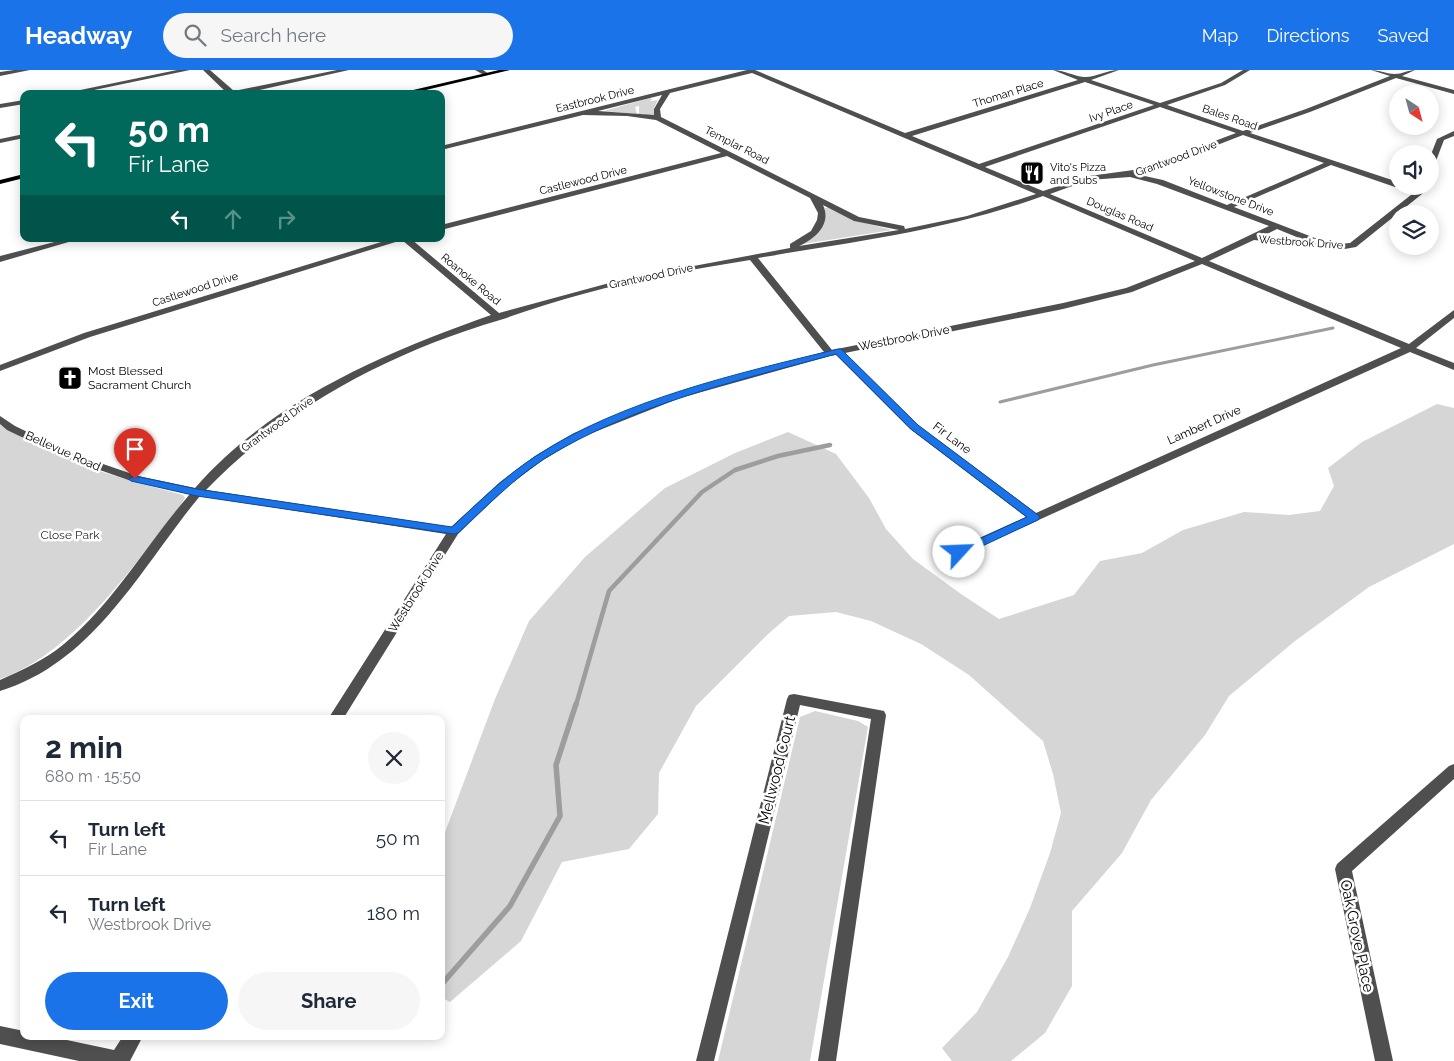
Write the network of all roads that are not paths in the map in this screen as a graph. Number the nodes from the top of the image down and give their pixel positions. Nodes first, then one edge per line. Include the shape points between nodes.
1 (27, 70) edge
2 (187, 70) edge
3 (206, 70) edge
4 (346, 70) edge
5 (478, 70) edge
6 (507, 70) edge
7 (1056, 70) edge
8 (1116, 70) edge
9 (1247, 70) edge
10 (1374, 70) edge
11 (1412, 70) edge
12 (751, 71) edge
13 (0, 74) edge
14 (486, 74) junction
15 (1396, 76) junction
16 (1084, 80) junction
17 (84, 90) edge
18 (228, 90) edge
19 (251, 90) edge
20 (416, 90) edge
21 (1454, 92) edge
22 (667, 93) junction
23 (20, 103) edge
24 (1159, 105) junction
25 (0, 106) edge
26 (584, 113) junction
27 (658, 118) junction
28 (1242, 133) junction
29 (1454, 133) edge
30 (906, 135) junction
31 (20, 137) edge
32 (0, 141) edge
33 (1439, 145) edge
34 (445, 147) edge
35 (729, 153) junction
36 (1329, 163) junction
37 (980, 166) junction
38 (1126, 175) junction
39 (20, 177) edge
40 (0, 182) edge
41 (1389, 182) edge
42 (806, 193) junction
43 (1045, 194) junction
44 (1413, 195) edge
45 (1228, 207) junction
46 (1278, 226) junction
47 (445, 227) edge
48 (917, 229) junction
49 (1249, 239) junction
50 (64, 242) edge
51 (389, 242) edge
52 (410, 242) edge
53 (1326, 245) junction
54 (776, 253) junction
55 (752, 257) junction
56 (0, 259) edge
57 (1201, 260) junction
58 (1454, 313) edge
59 (499, 317) junction
60 (1410, 348) junction
61 (834, 352) junction
62 (1454, 367) edge
63 (0, 368) edge
64 (0, 419) edge
65 (197, 492) junction
66 (1034, 517) junction
67 (454, 531) junction
68 (959, 552) dead end
69 (0, 686) edge
70 (338, 715) edge
71 (1454, 770) edge
72 (0, 1034) edge
73 (20, 1038) edge
74 (27, 1040) edge
75 (132, 1040) edge
76 (120, 1061) edge
77 (705, 1061) edge
78 (827, 1061) edge
79 (1384, 1061) edge

1 - 13 street
2 - 17 street
3 - 18 street
4 - 19 street
5 - 14 street
6 - 14 main road
7 - 16 street, Bales Road
8 - 16 street, Thoman Place
9 - 24 street, Ivy Place via 1223,84
10 - 15 street
11 - 15 street, Grantwood Drive
12 - 22 street, Eastbrook Drive
12 - 30 street, Douglas Road
14 - 20 main road
15 - 21 street
15 - 28 street, Grantwood Drive via 1296,116
16 - 24 street, Bales Road
16 - 30 street, Thoman Place
22 - 26 street, Eastbrook Drive
22 - 27 street via 658,109
23 - 25 street
24 - 28 street, Bales Road
24 - 37 street, Ivy Place
26 - 27 street, Templar Road
26 - 34 street, Eastbrook Drive
27 - 35 street, Templar Road
28 - 36 street, Bales Road
28 - 38 street, Grantwood Drive via 1146,171
29 - 33 street via 1441,139
30 - 37 street, Douglas Road
31 - 32 street
35 - 42 street, Templar Road
35 - 47 street, Castlewood Drive
36 - 41 street, Bales Road
36 - 45 street
37 - 43 street, Douglas Road
38 - 43 street, Grantwood Drive via 1092,177
38 - 45 street, Yellowstone Drive via 1155,180
39 - 40 main road
42 - 48 street, Templar Road via 864,221
42 - 54 street, Templar Road via 820,207 823,219 820,226 802,242
43 - 48 street, Grantwood Drive via 988,213
43 - 57 street, Douglas Road
44 - 53 street, Westbrook Drive via 1353,245
45 - 46 street, Yellowstone Drive
46 - 49 street, Westbrook Drive
46 - 53 street, Yellowstone Drive
48 - 54 street, Grantwood Drive
49 - 53 street, Westbrook Drive via 1281,238
49 - 57 street, Westbrook Drive
50 - 56 street
51 - 63 street, Castlewood Drive via 187,302
52 - 59 street, Roanoke Road
54 - 55 street, Grantwood Drive
55 - 59 street, Grantwood Drive via 619,283
55 - 61 street, Fir Lane
57 - 60 street, Douglas Road
57 - 61 street, Westbrook Drive via 1111,296
58 - 60 street, Lambert Drive
59 - 65 street, Grantwood Drive via 405,351 316,396 258,435
60 - 62 street, Douglas Road
60 - 66 street, Lambert Drive
61 - 66 street, Fir Lane via 914,427
61 - 67 street, Westbrook Drive via 707,386 578,435 510,479
64 - 65 street, Bellevue Road via 53,449 97,467
65 - 67 street, Bellevue Road
65 - 69 street, Grantwood Drive via 88,629 39,668
66 - 68 street, Lambert Drive
67 - 70 street, Westbrook Drive
71 - 79 street, Oak Grove Place via 1343,869
72 - 73 street
74 - 76 street
75 - 76 street
77 - 78 street, Mellwood Court via 794,699 879,715

